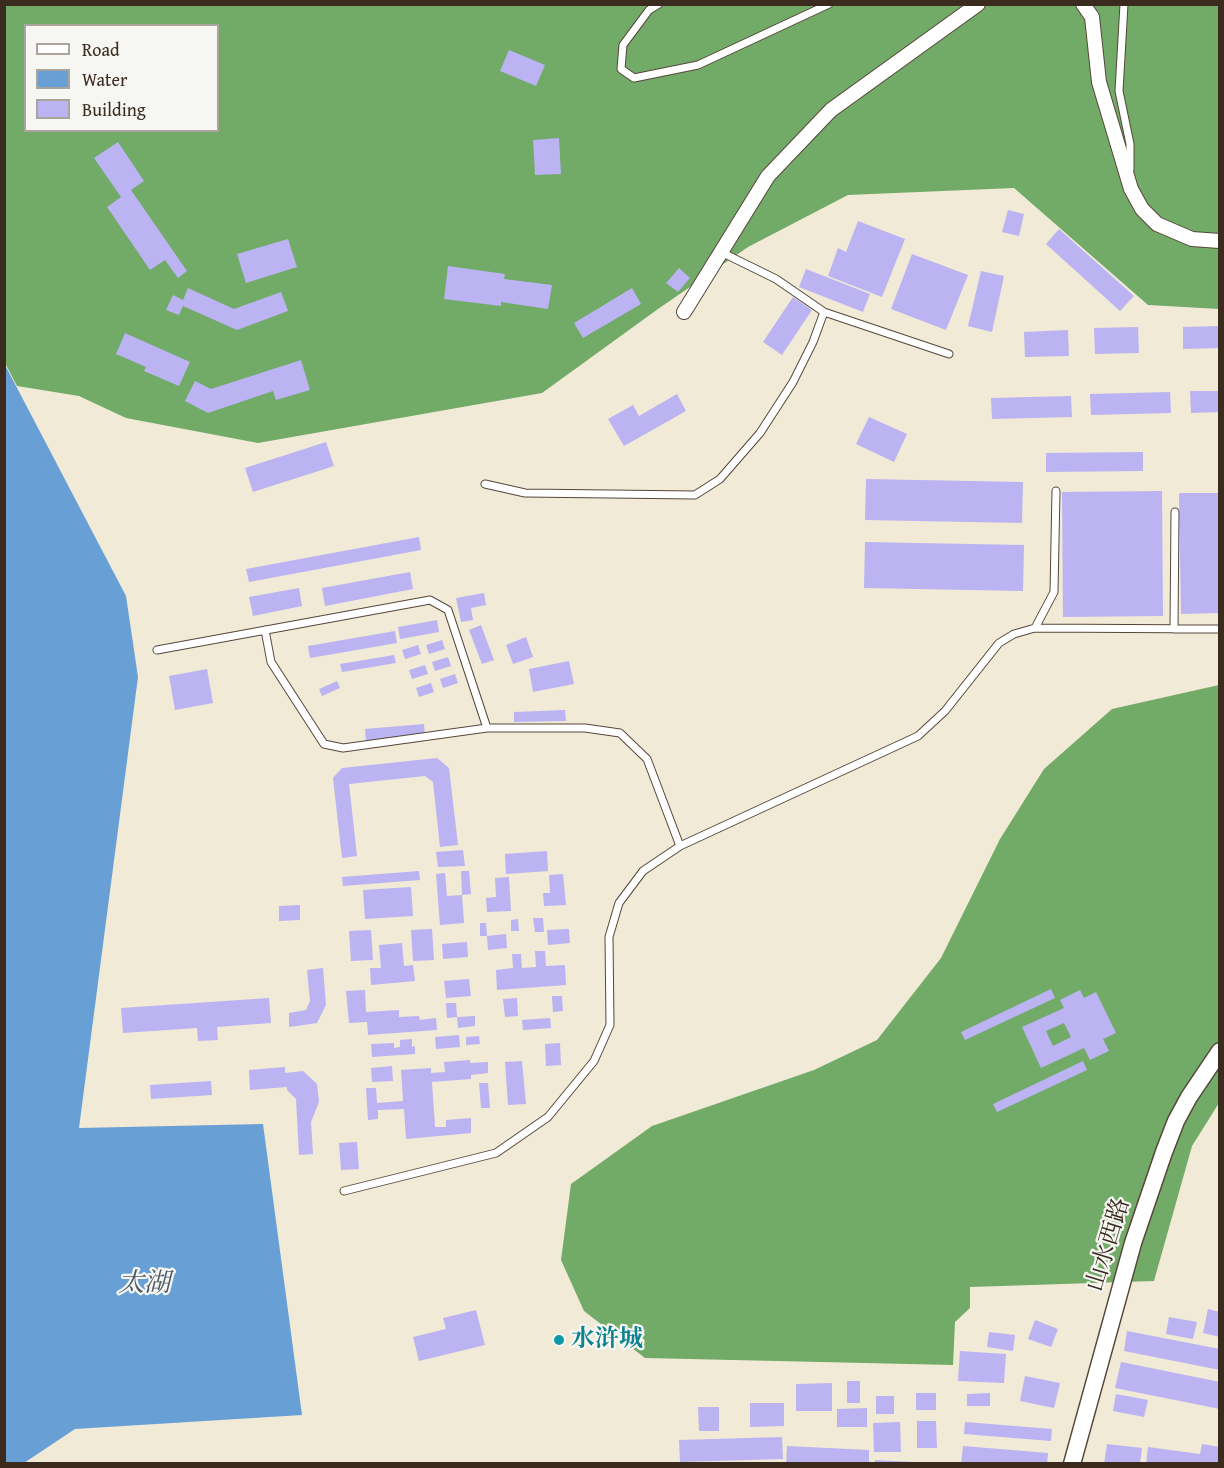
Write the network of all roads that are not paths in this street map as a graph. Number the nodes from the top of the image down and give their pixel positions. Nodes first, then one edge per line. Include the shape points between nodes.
1 (658, 4) edge
2 (829, 4) edge
3 (978, 4) edge
4 (1083, 4) edge
5 (1124, 4) edge
6 (1131, 189) junction
7 (1220, 241) edge
8 (721, 252) junction
9 (684, 312) dead end
10 (824, 312) junction
11 (949, 354) dead end
12 (484, 484) dead end
13 (1056, 491) dead end
14 (1175, 512) dead end
15 (1035, 628) junction
16 (1174, 629) junction
17 (1220, 629) edge
18 (265, 630) junction
19 (157, 650) dead end
20 (487, 728) junction
21 (680, 846) junction
22 (1220, 1051) edge
23 (345, 1191) dead end
24 (1072, 1464) edge

1 - 2 lane via 623,45 621,69 634,78 698,66
3 - 8 street via 831,110 768,176
4 - 6 street via 1092,17 1099,82
5 - 6 lane via 1119,91 1130,144
6 - 7 street via 1142,209 1157,224 1192,239
8 - 9 street
8 - 10 lane via 776,279
10 - 11 lane
10 - 12 lane via 793,382 760,433 720,479 695,495 525,493
13 - 15 lane via 1054,592
14 - 16 lane
15 - 16 lane
15 - 21 lane via 999,643 945,711 918,736
16 - 17 lane
18 - 19 lane
18 - 20 lane via 271,662 324,744 343,748
18 - 20 lane via 430,600 448,610
20 - 21 lane via 585,728 620,734 647,759
21 - 23 lane via 643,871 619,903 609,938 610,1025 594,1061 548,1117 496,1153
22 - 24 street, 山水西路 via 1189,1097 1164,1152 1133,1243

